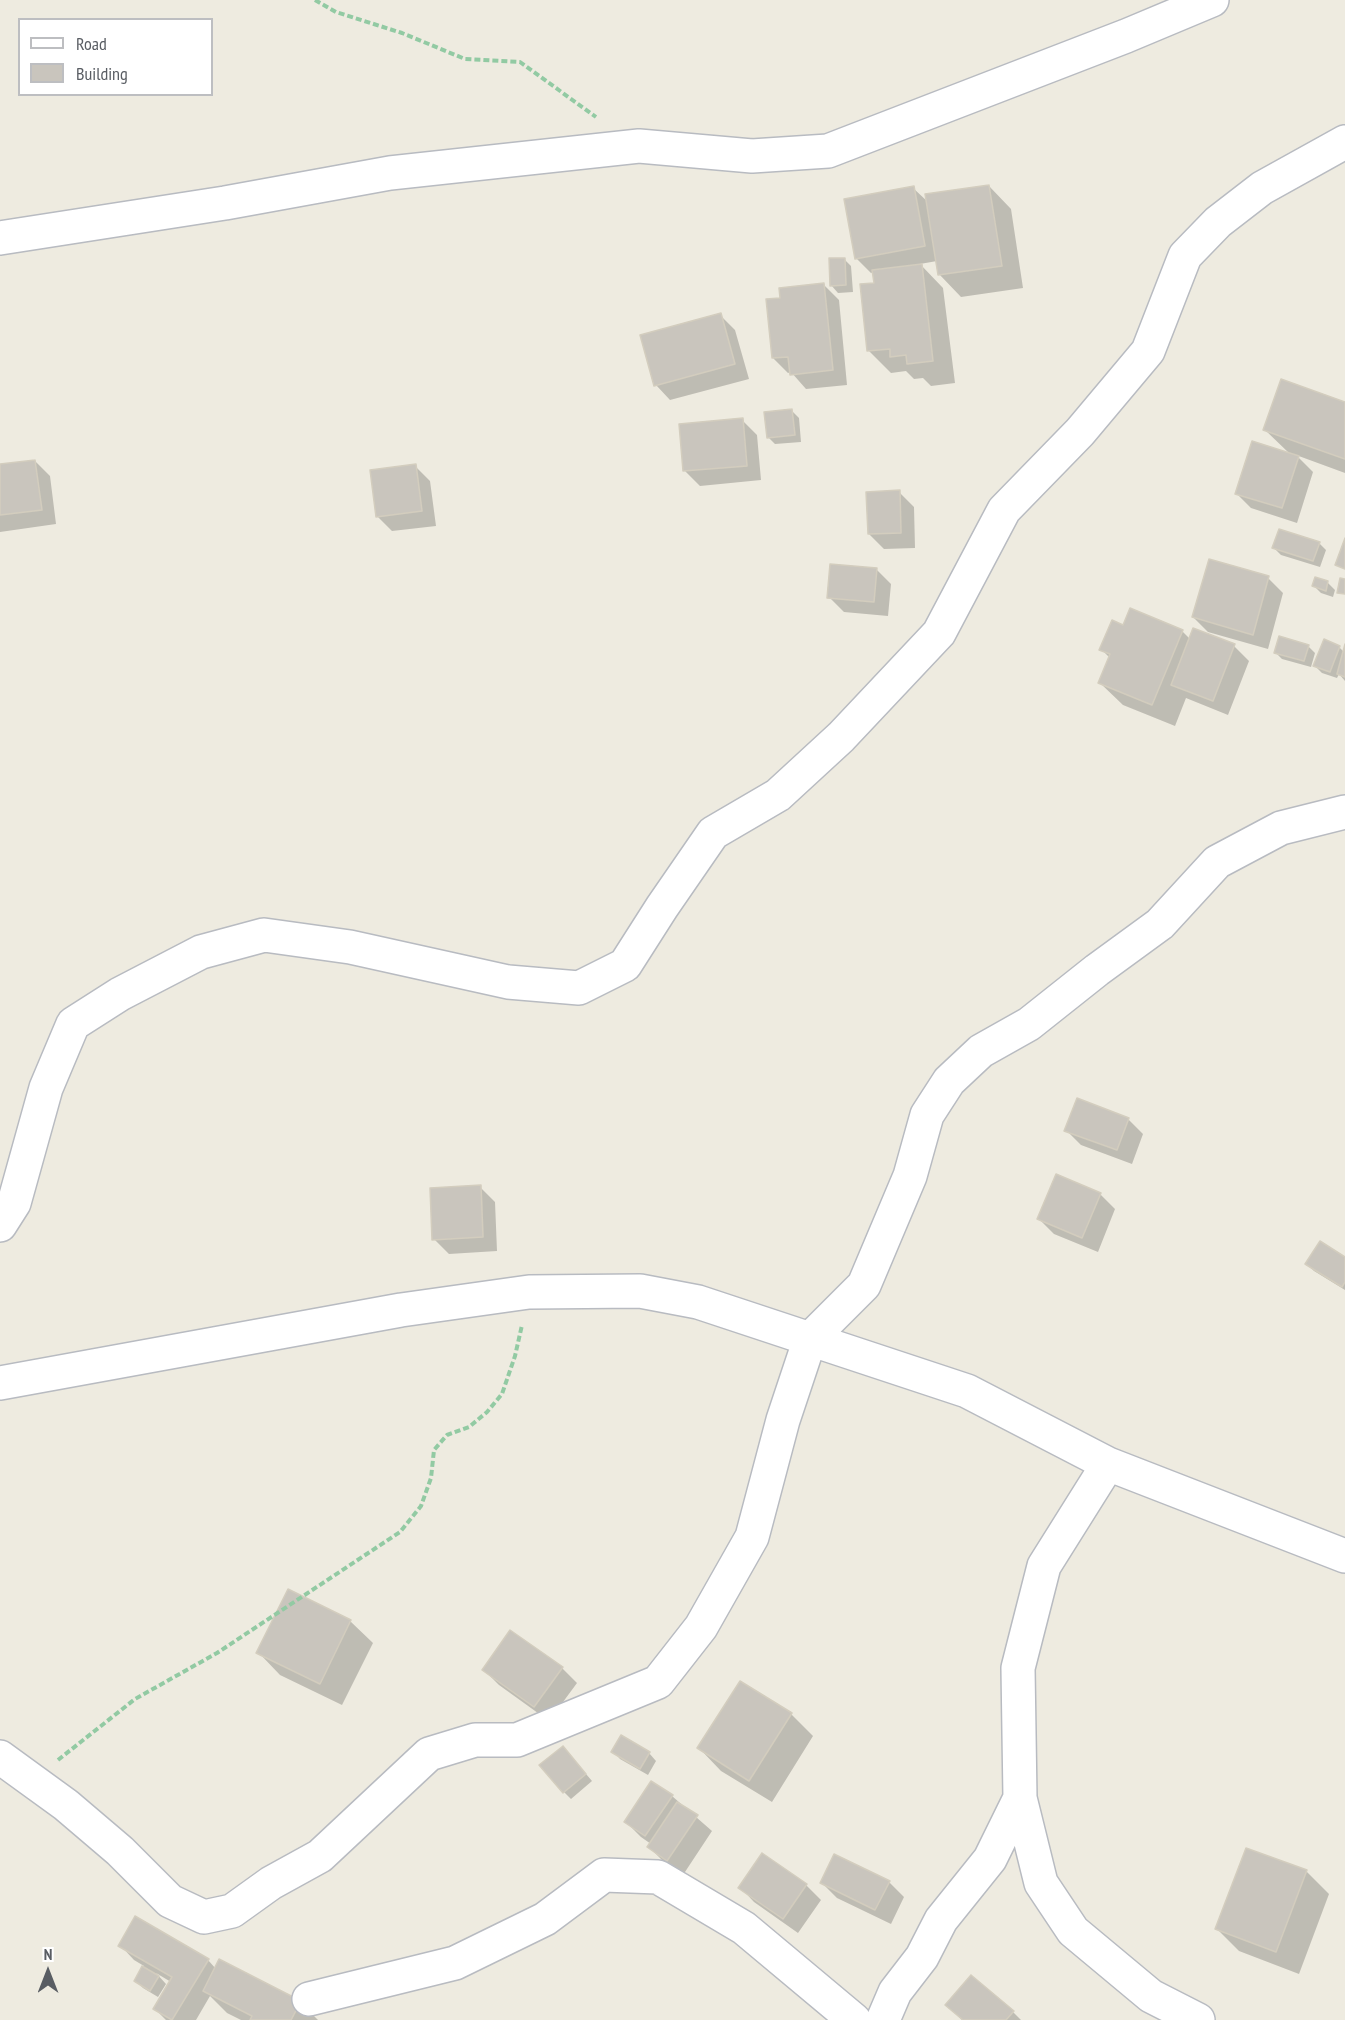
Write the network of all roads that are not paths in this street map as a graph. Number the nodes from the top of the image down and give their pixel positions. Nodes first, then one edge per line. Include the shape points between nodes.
1 (1212, 0) edge
2 (1342, 145) edge
3 (0, 238) edge
4 (1345, 812) edge
5 (0, 1225) edge
6 (810, 1339) junction
7 (0, 1383) edge
8 (1108, 1464) junction
9 (1345, 1556) edge
10 (0, 1757) edge
11 (1020, 1798) junction
12 (309, 1999) dead end
13 (854, 2020) edge
14 (884, 2020) edge
15 (1198, 2020) edge

1 - 3 street via 828,151 752,156 639,146 390,173
2 - 5 street via 1262,188 1218,222 1185,256 1148,351 1080,432 1005,510 939,633 841,737 778,795 713,833 625,965 579,988 508,982 351,947 264,935 201,952 120,994 73,1024 46,1089 14,1203
4 - 6 street via 1281,828 1217,862 1160,924 1029,1024 981,1051 949,1081 927,1115 910,1176 864,1285
6 - 7 street via 698,1302 640,1291 529,1292 401,1310
6 - 8 street via 967,1391
6 - 10 street via 783,1420 752,1537 701,1627 658,1682 517,1740 475,1740 429,1754 320,1856 271,1883 232,1911 204,1917 170,1901 66,1805
8 - 9 street
8 - 11 street via 1044,1566 1018,1668
11 - 14 street via 990,1859 941,1920 922,1957 895,1992
11 - 15 street via 1041,1883 1073,1931 1151,1996
12 - 13 street via 455,1963 545,1919 604,1875 647,1876 658,1877 744,1928

